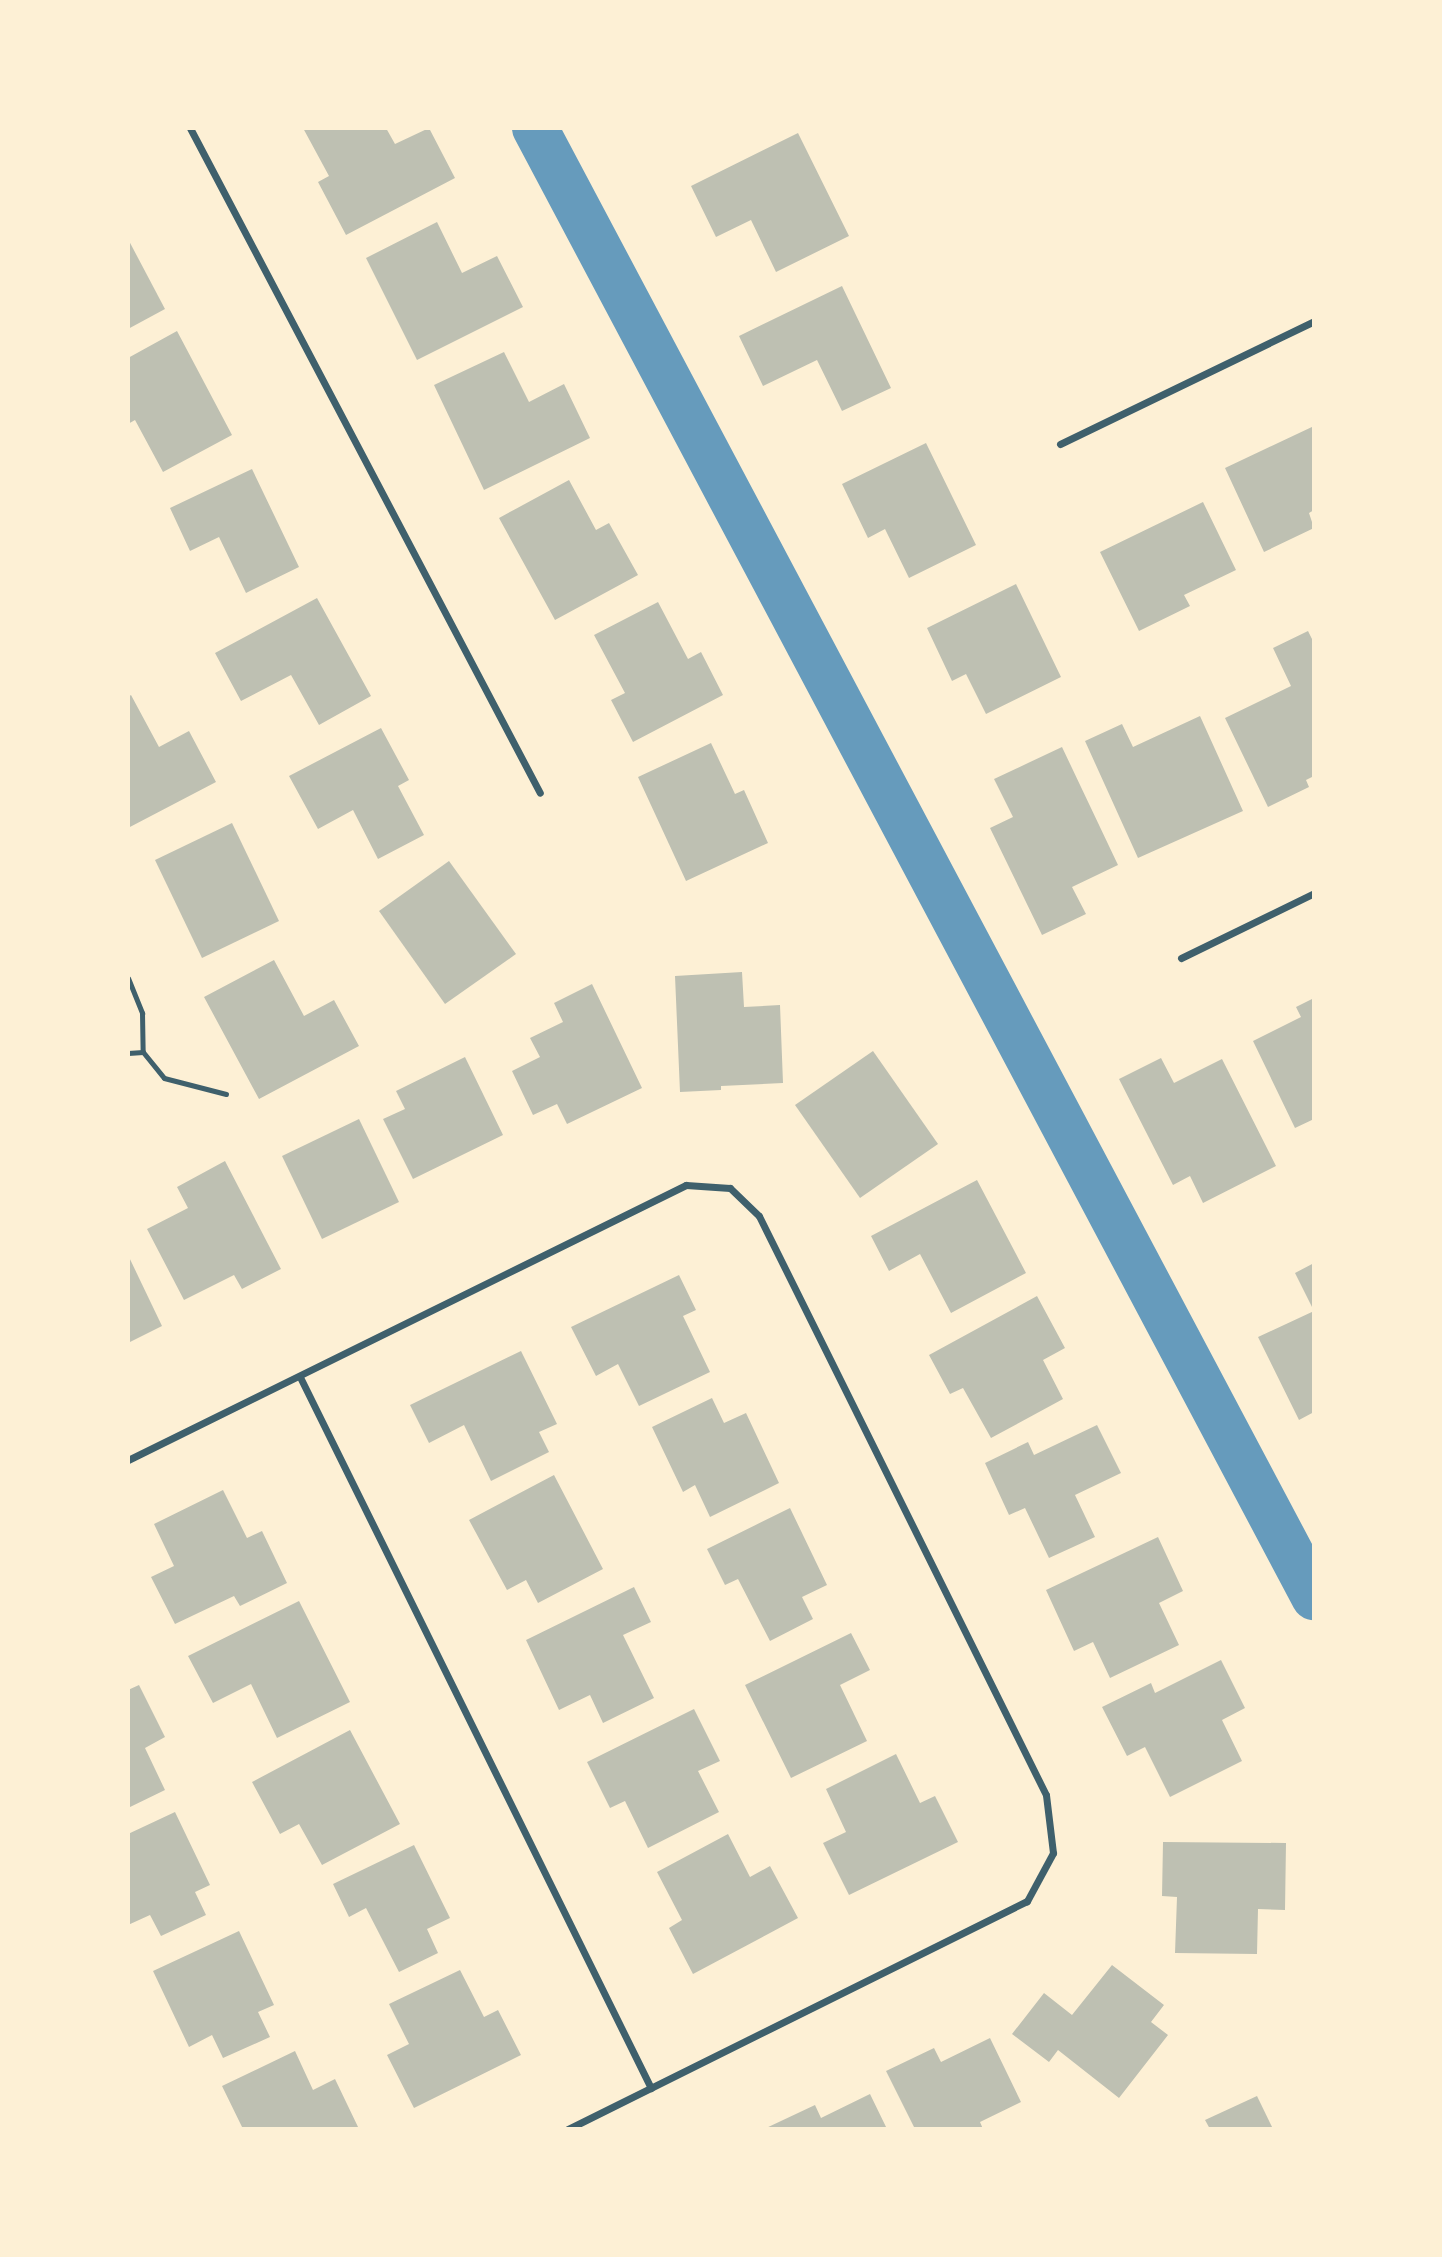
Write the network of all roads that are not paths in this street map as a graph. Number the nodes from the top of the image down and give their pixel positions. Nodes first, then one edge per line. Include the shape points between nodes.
1 (190, 128) edge
2 (1314, 321) edge
3 (1060, 443) dead end
4 (540, 793) dead end
5 (1314, 893) edge
6 (1181, 958) dead end
7 (128, 978) edge
8 (143, 1052) junction
9 (128, 1053) edge
10 (226, 1094) dead end
11 (300, 1377) junction
12 (128, 1460) edge
13 (651, 2088) junction
14 (568, 2129) edge

1 - 4 street
2 - 3 street
5 - 6 street
7 - 8 lane via 142,1013
8 - 9 lane
8 - 10 lane via 163,1078
11 - 12 street
11 - 13 street
11 - 13 street via 686,1185 730,1188 759,1216 1046,1795 1053,1853 1027,1901
13 - 14 street

